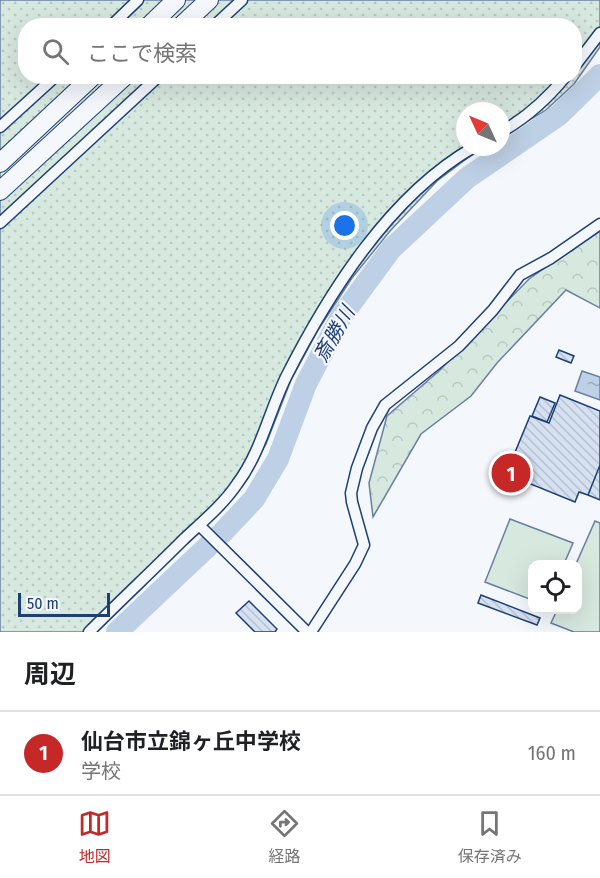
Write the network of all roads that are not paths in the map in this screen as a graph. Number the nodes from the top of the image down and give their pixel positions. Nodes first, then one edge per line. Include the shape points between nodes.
1 (138, 0) edge
2 (176, 0) edge
3 (208, 0) edge
4 (242, 0) edge
5 (119, 18) edge
6 (157, 18) edge
7 (189, 18) edge
8 (223, 18) edge
9 (600, 33) edge
10 (582, 57) edge
11 (47, 84) edge
12 (84, 84) edge
13 (116, 84) edge
14 (150, 84) edge
15 (558, 84) edge
16 (0, 127) edge
17 (510, 127) edge
18 (459, 156) edge
19 (0, 163) edge
20 (0, 191) edge
21 (0, 223) edge
22 (600, 224) edge
23 (201, 526) junction
24 (88, 632) edge
25 (309, 632) edge

1 - 5 street
2 - 6 highway
3 - 7 highway
4 - 8 street
9 - 10 street
11 - 16 street
12 - 19 highway
13 - 20 highway
14 - 21 street
15 - 17 street
18 - 23 street via 420,187 367,246 320,315 237,485
22 - 25 street via 520,275 494,310 459,346 385,405 372,428 351,493 364,545
23 - 24 street
23 - 25 street

